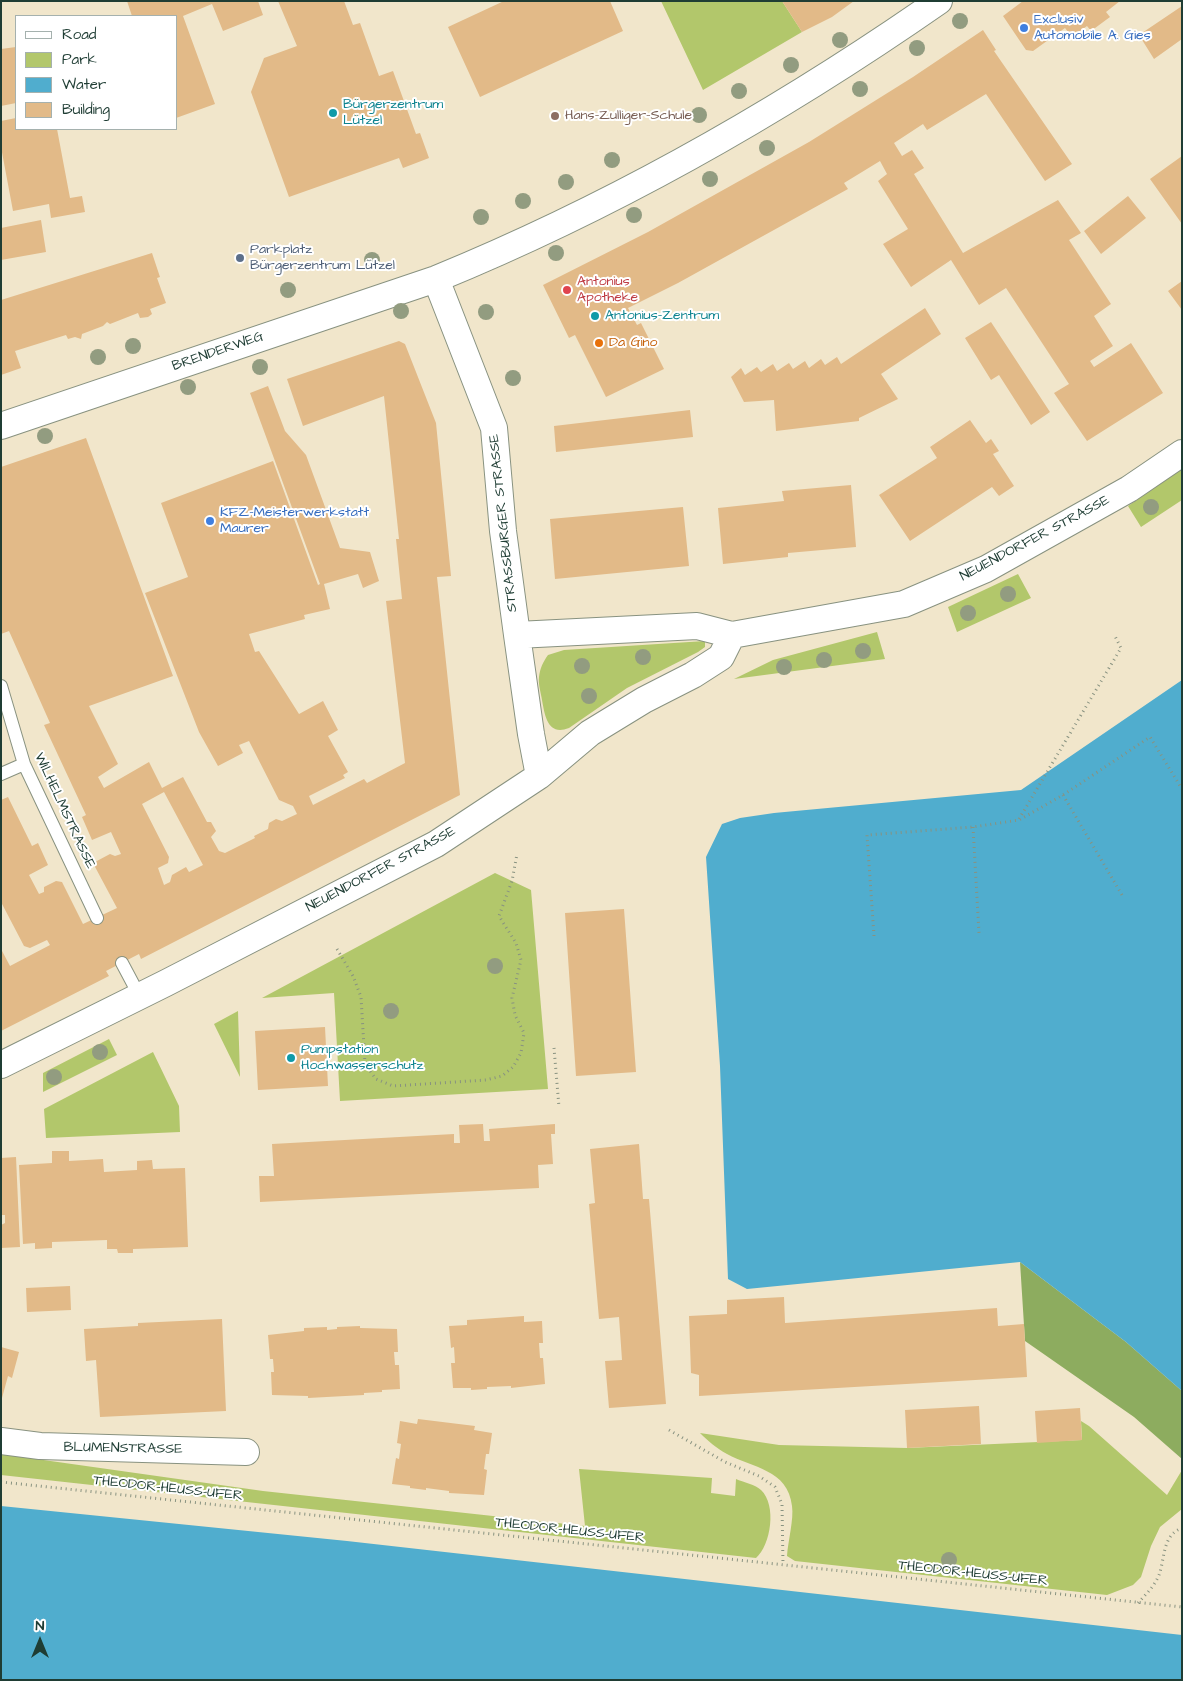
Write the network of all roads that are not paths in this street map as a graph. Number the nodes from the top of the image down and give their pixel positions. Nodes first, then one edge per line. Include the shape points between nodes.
1 (939, 1) edge
2 (436, 279) junction
3 (1, 426) edge
4 (1182, 453) edge
5 (516, 635) junction
6 (732, 635) junction
7 (1, 686) edge
8 (24, 764) junction
9 (1, 774) edge
10 (539, 776) junction
11 (97, 918) dead end
12 (122, 963) dead end
13 (139, 995) junction
14 (1, 1065) edge
15 (1, 1441) edge
16 (246, 1452) dead end

1 - 2 street, BRENDERWEG via 854,61 676,166 562,224
2 - 3 street, BRENDERWEG
2 - 5 street, STRASSBURGER STRASSE via 494,428
4 - 6 street, NEUENDORFER STRASSE via 1129,489 986,569 904,604
5 - 6 street, NEUENDORFER STRASSE via 697,626
5 - 10 street, STRASSBURGER STRASSE
6 - 10 street, NEUENDORFER STRASSE via 721,657 590,733
7 - 8 lane, WILHELMSTRASSE
8 - 9 lane
8 - 11 lane, WILHELMSTRASSE
10 - 13 street, NEUENDORFER STRASSE via 436,844
12 - 13 lane
13 - 14 street, NEUENDORFER STRASSE
15 - 16 street, BLUMENSTRASSE via 40,1446

